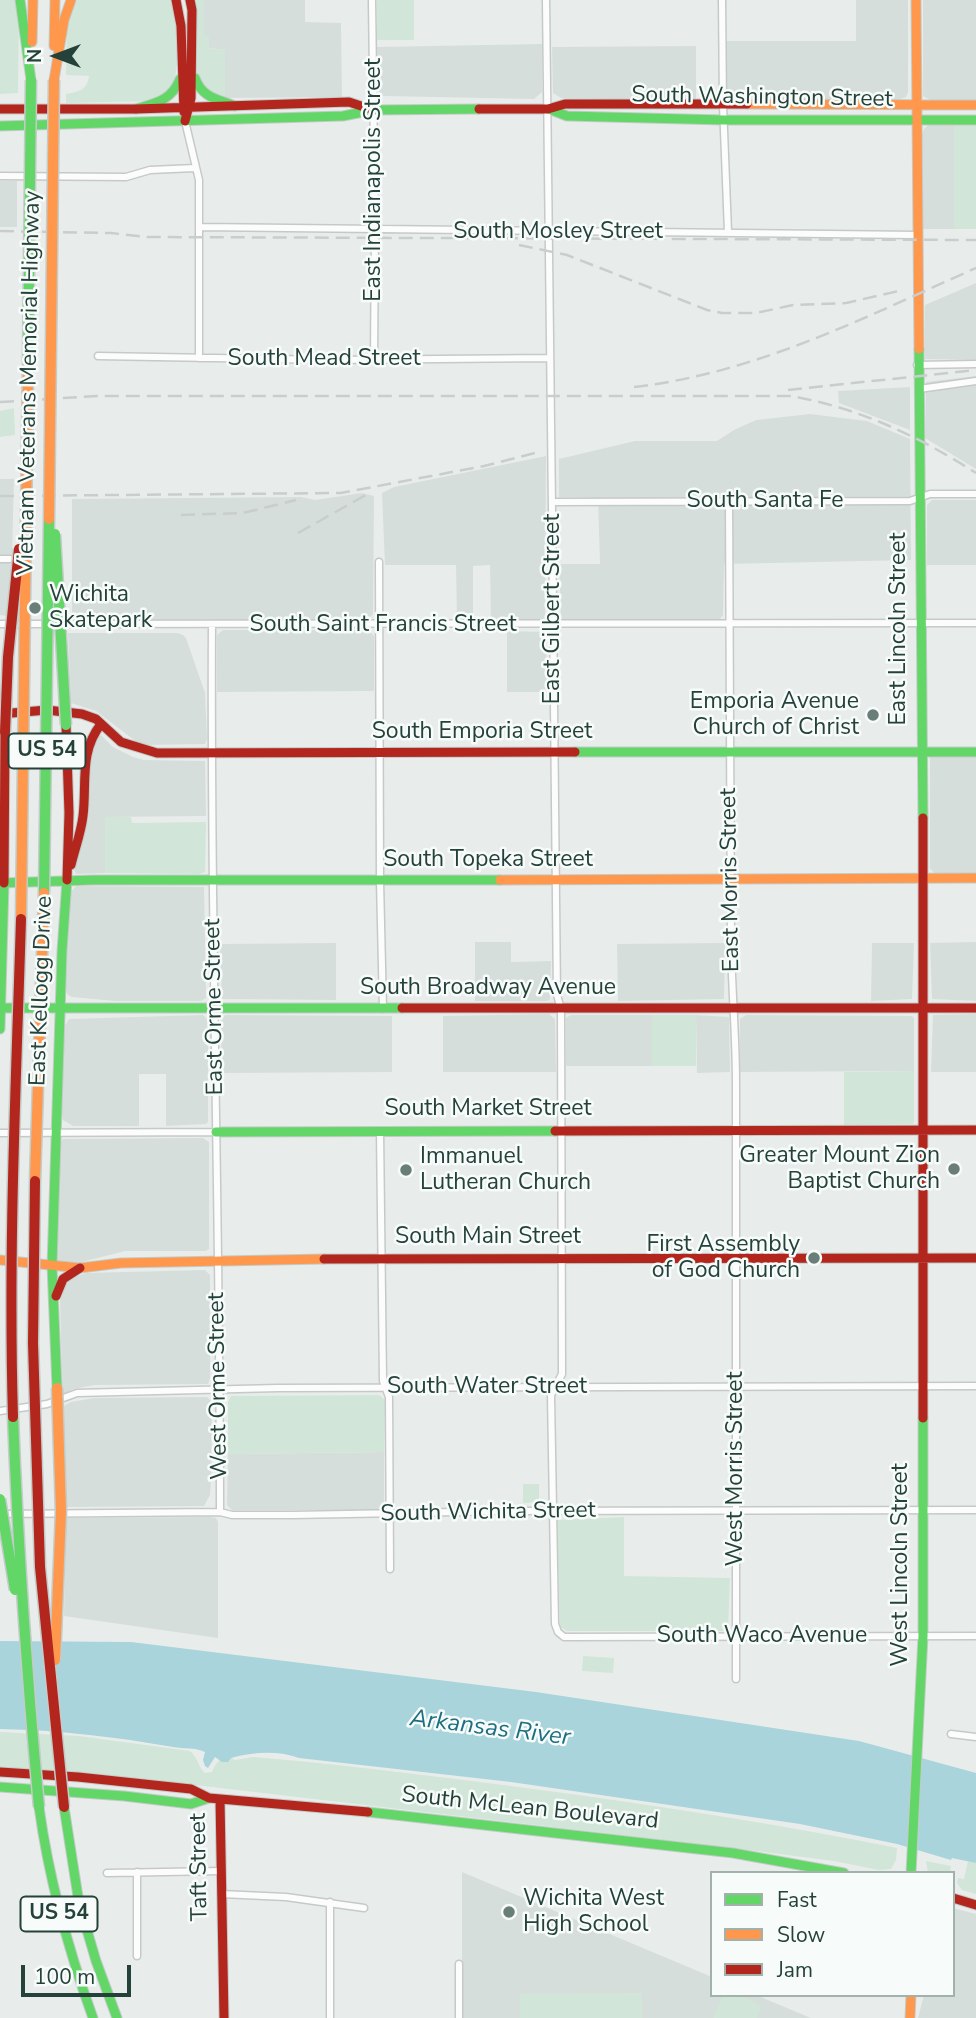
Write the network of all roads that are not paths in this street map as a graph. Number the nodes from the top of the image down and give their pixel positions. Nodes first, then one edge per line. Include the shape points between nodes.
1 (20, 0) edge
2 (33, 0) edge
3 (55, 0) edge
4 (71, 0) edge
5 (176, 0) edge
6 (190, 0) edge
7 (372, 0) edge
8 (546, 0) edge
9 (722, 0) edge
10 (916, 0) edge
11 (187, 73) junction
12 (31, 80) junction
13 (54, 80) junction
14 (723, 105) junction
15 (235, 106) junction
16 (917, 106) junction
17 (976, 106) edge
18 (186, 108) junction
19 (0, 109) edge
20 (136, 109) junction
21 (548, 109) junction
22 (373, 110) junction
23 (724, 120) junction
24 (917, 120) junction
25 (976, 120) edge
26 (185, 121) junction
27 (0, 126) edge
28 (195, 168) junction
29 (0, 176) edge
30 (200, 227) junction
31 (375, 230) junction
32 (550, 232) junction
33 (728, 232) junction
34 (917, 235) junction
35 (98, 356) dead end
36 (199, 358) junction
37 (550, 358) junction
38 (374, 359) junction
39 (976, 364) edge
40 (917, 365) junction
41 (976, 381) edge
42 (919, 389) junction
43 (26, 473) junction
44 (50, 476) junction
45 (976, 494) edge
46 (919, 498) junction
47 (729, 501) junction
48 (552, 502) junction
49 (0, 559) edge
50 (10, 559) dead end
51 (379, 562) dead end
52 (976, 623) edge
53 (0, 624) edge
54 (212, 624) junction
55 (729, 624) junction
56 (920, 624) junction
57 (379, 625) junction
58 (553, 625) junction
59 (0, 714) edge
60 (101, 724) junction
61 (554, 752) junction
62 (920, 752) junction
63 (976, 752) edge
64 (379, 753) junction
65 (730, 753) junction
66 (211, 754) junction
67 (2, 852) edge
68 (976, 878) edge
69 (921, 879) junction
70 (67, 880) junction
71 (213, 880) junction
72 (555, 880) junction
73 (731, 880) junction
74 (380, 881) junction
75 (2, 883) edge
76 (0, 1007) edge
77 (924, 1007) junction
78 (976, 1008) edge
79 (60, 1009) junction
80 (216, 1009) junction
81 (383, 1009) junction
82 (561, 1009) junction
83 (736, 1009) junction
84 (0, 1029) edge
85 (380, 1130) junction
86 (561, 1130) junction
87 (736, 1130) junction
88 (922, 1130) junction
89 (976, 1130) edge
90 (216, 1132) junction
91 (0, 1133) edge
92 (57, 1133) junction
93 (382, 1258) junction
94 (737, 1258) junction
95 (922, 1258) junction
96 (976, 1258) edge
97 (561, 1259) junction
98 (0, 1260) edge
99 (217, 1261) junction
100 (52, 1266) junction
101 (80, 1268) junction
102 (54, 1306) junction
103 (737, 1386) junction
104 (923, 1386) junction
105 (976, 1386) edge
106 (386, 1387) junction
107 (556, 1387) junction
108 (220, 1390) junction
109 (0, 1411) edge
110 (0, 1499) edge
111 (736, 1510) junction
112 (976, 1510) edge
113 (552, 1511) junction
114 (923, 1511) junction
115 (220, 1512) junction
116 (0, 1514) edge
117 (389, 1515) junction
118 (390, 1569) dead end
119 (555, 1624) joint
120 (736, 1636) junction
121 (923, 1636) junction
122 (976, 1636) edge
123 (25, 1658) junction
124 (736, 1679) dead end
125 (54, 1698) junction
126 (951, 1734) dead end
127 (976, 1737) edge
128 (0, 1772) edge
129 (0, 1787) edge
130 (215, 1799) junction
131 (911, 1869) edge
132 (221, 1871) junction
133 (832, 1871) edge
134 (107, 1872) dead end
135 (137, 1872) junction
136 (221, 1894) junction
137 (955, 1899) edge
138 (330, 1902) junction
139 (976, 1905) edge
140 (364, 1908) dead end
141 (137, 1956) dead end
142 (459, 1964) dead end
143 (912, 1997) edge
144 (93, 2018) edge
145 (117, 2018) edge
146 (223, 2018) edge
147 (330, 2018) edge
148 (459, 2018) edge
149 (910, 2018) edge

1 - 12 main road
2 - 12 main road, Vietnam Veterans Memorial Highway / US 54
3 - 13 main road, Vietnam Veterans Memorial Highway / US 54
4 - 13 main road
5 - 11 main road
6 - 11 main road
7 - 22 street, East Indianapolis Street
8 - 21 street, East Gilbert Street
9 - 14 street
10 - 16 main road, East Lincoln Street
11 - 15 main road via 208,98
11 - 18 main road
11 - 20 main road via 170,98
12 - 43 main road, Vietnam Veterans Memorial Highway / US 54, bridge
13 - 44 main road, Vietnam Veterans Memorial Highway / US 54, bridge
14 - 16 main road, South Washington Street
14 - 21 main road, South Washington Street via 565,104
14 - 23 street
15 - 18 main road, South Washington Street
15 - 22 main road, South Washington Street via 349,102
16 - 17 main road, South Washington Street
16 - 24 main road, East Lincoln Street
18 - 20 main road, South Washington Street
18 - 26 main road
19 - 20 main road, South Washington Street
21 - 22 main road, South Washington Street
21 - 23 main road, South Washington Street via 567,116
21 - 32 street, East Gilbert Street
22 - 26 main road, South Washington Street via 343,116
22 - 31 street, East Indianapolis Street
23 - 24 main road, South Washington Street
23 - 33 street
24 - 25 main road, South Washington Street
24 - 34 main road, East Lincoln Street
26 - 27 main road, South Washington Street
26 - 28 street
28 - 29 street via 150,170 126,177
28 - 30 street
30 - 31 street, South Mosley Street
30 - 36 street
31 - 32 street, South Mosley Street
31 - 38 street, East Indianapolis Street
32 - 33 street, South Mosley Street
32 - 37 street, East Gilbert Street
33 - 34 street, South Mosley Street
34 - 40 main road, East Lincoln Street
35 - 36 street, South Mead Street
36 - 38 street, South Mead Street
37 - 38 street, South Mead Street
37 - 48 street, East Gilbert Street
39 - 40 street
40 - 42 main road, East Lincoln Street
41 - 42 street
42 - 46 main road, East Lincoln Street
43 - 67 main road, East Kellogg Drive, bridge via 8,657
43 - 123 main road, Vietnam Veterans Memorial Highway / US 54, bridge via 24,842 12,1206 17,1531
44 - 70 main road, bridge via 66,725
44 - 125 main road, Vietnam Veterans Memorial Highway / US 54, bridge via 33,1343 40,1567
45 - 46 street, South Santa Fe
46 - 47 street, South Santa Fe
46 - 56 main road, East Lincoln Street
47 - 48 street, South Santa Fe
47 - 55 street, East Morris Street
48 - 58 street, East Gilbert Street
49 - 50 street
51 - 57 street
52 - 56 street, South Saint Francis Street
53 - 54 street, South Saint Francis Street
54 - 57 street, South Saint Francis Street
54 - 66 street, East Orme Street
55 - 56 street, South Saint Francis Street
55 - 58 street, South Saint Francis Street
55 - 65 street, East Morris Street
56 - 62 main road, East Lincoln Street
57 - 58 street, South Saint Francis Street
57 - 64 street
58 - 61 street, East Gilbert Street
59 - 60 main road, South Emporia Street via 80,713
60 - 66 main road, South Emporia Street via 138,750
60 - 70 main road, East Kellogg Drive via 88,745 83,821
61 - 64 main road, South Emporia Street
61 - 65 main road, South Emporia Street
61 - 72 street, East Gilbert Street
62 - 63 main road, South Emporia Street
62 - 65 main road, South Emporia Street
62 - 69 main road, East Lincoln Street
64 - 66 main road, South Emporia Street
64 - 74 street
65 - 73 street, East Morris Street
66 - 71 street, East Orme Street
67 - 75 main road, East Kellogg Drive
68 - 69 main road, South Topeka Street
69 - 73 main road, South Topeka Street
69 - 77 main road, East Lincoln Street
70 - 71 main road, South Topeka Street
70 - 75 main road, South Topeka Street
70 - 79 main road, East Kellogg Drive
71 - 74 main road, South Topeka Street
71 - 80 street, East Orme Street
72 - 73 main road, South Topeka Street
72 - 74 main road, South Topeka Street
72 - 82 street, East Gilbert Street
73 - 83 street, East Morris Street
74 - 81 street
75 - 76 main road, East Kellogg Drive
76 - 79 main road, South Broadway Avenue
76 - 84 main road, East Kellogg Drive
77 - 78 main road, South Broadway Avenue
77 - 83 main road, South Broadway Avenue
77 - 88 main road, East Lincoln Street
79 - 80 main road, South Broadway Avenue
79 - 92 main road, East Kellogg Drive
80 - 81 main road, South Broadway Avenue
80 - 90 street, East Orme Street
81 - 82 main road, South Broadway Avenue
82 - 83 main road, South Broadway Avenue
82 - 86 street, East Gilbert Street
83 - 87 street, East Morris Street
85 - 86 main road, South Market Street
85 - 90 main road, South Market Street
85 - 93 street
86 - 87 main road, South Market Street
86 - 97 street, East Gilbert Street
87 - 88 main road, South Market Street
87 - 94 street, East Morris Street
88 - 89 main road, South Market Street
88 - 95 main road, East Lincoln Street
90 - 92 street, South Market Street
90 - 99 street, East Orme Street
91 - 92 street, South Market Street
92 - 100 main road, East Kellogg Drive
93 - 97 main road, South Main Street
93 - 99 main road, South Main Street
93 - 106 street
94 - 95 main road, South Main Street
94 - 97 main road, South Main Street
94 - 103 street, West Morris Street
95 - 96 main road, South Main Street
95 - 104 main road, West Lincoln Street
97 - 107 street, East Gilbert Street via 562,1374
98 - 100 main road, South Main Street
99 - 101 main road, South Main Street
99 - 108 street, West Orme Street
100 - 101 main road, South Main Street
100 - 102 main road, East Kellogg Drive
101 - 102 main road via 63,1279
102 - 125 main road, East Kellogg Drive, bridge via 61,1511
103 - 104 street, South Water Street
103 - 107 street, South Water Street
103 - 111 street, West Morris Street
104 - 105 street, South Water Street
104 - 114 main road, West Lincoln Street
106 - 107 street, South Water Street
106 - 108 street, South Water Street
106 - 117 street
107 - 113 street, East Gilbert Street via 551,1395
108 - 109 street, South Water Street via 76,1393 47,1404
108 - 115 street, West Orme Street
110 - 123 main road, bridge
111 - 113 street, South Wichita Street
111 - 114 street, South Wichita Street
111 - 120 street, West Morris Street
112 - 114 street, South Wichita Street
113 - 117 street, South Wichita Street
113 - 119 street, East Gilbert Street
114 - 121 main road, West Lincoln Street
115 - 116 street, South Wichita Street
115 - 117 street, South Wichita Street
117 - 118 street
119 - 120 street, South Waco Avenue via 564,1637
120 - 121 street, South Waco Avenue
120 - 124 street, West Morris Street
121 - 122 street, South Waco Avenue
121 - 131 main road, West Lincoln Street
123 - 144 main road, Vietnam Veterans Memorial Highway / US 54, bridge via 51,1886
125 - 145 main road, Vietnam Veterans Memorial Highway / US 54, bridge via 79,1903
126 - 127 street
128 - 130 main road, South McLean Boulevard via 191,1789
129 - 130 main road, South McLean Boulevard via 191,1804
130 - 132 main road, Taft Street
130 - 133 main road, South McLean Boulevard via 723,1852
132 - 135 street
132 - 136 main road, Taft Street
134 - 135 street
135 - 141 street
136 - 138 street
136 - 146 main road, Taft Street
137 - 139 main road
138 - 140 street
138 - 147 street
142 - 148 street
143 - 149 main road

